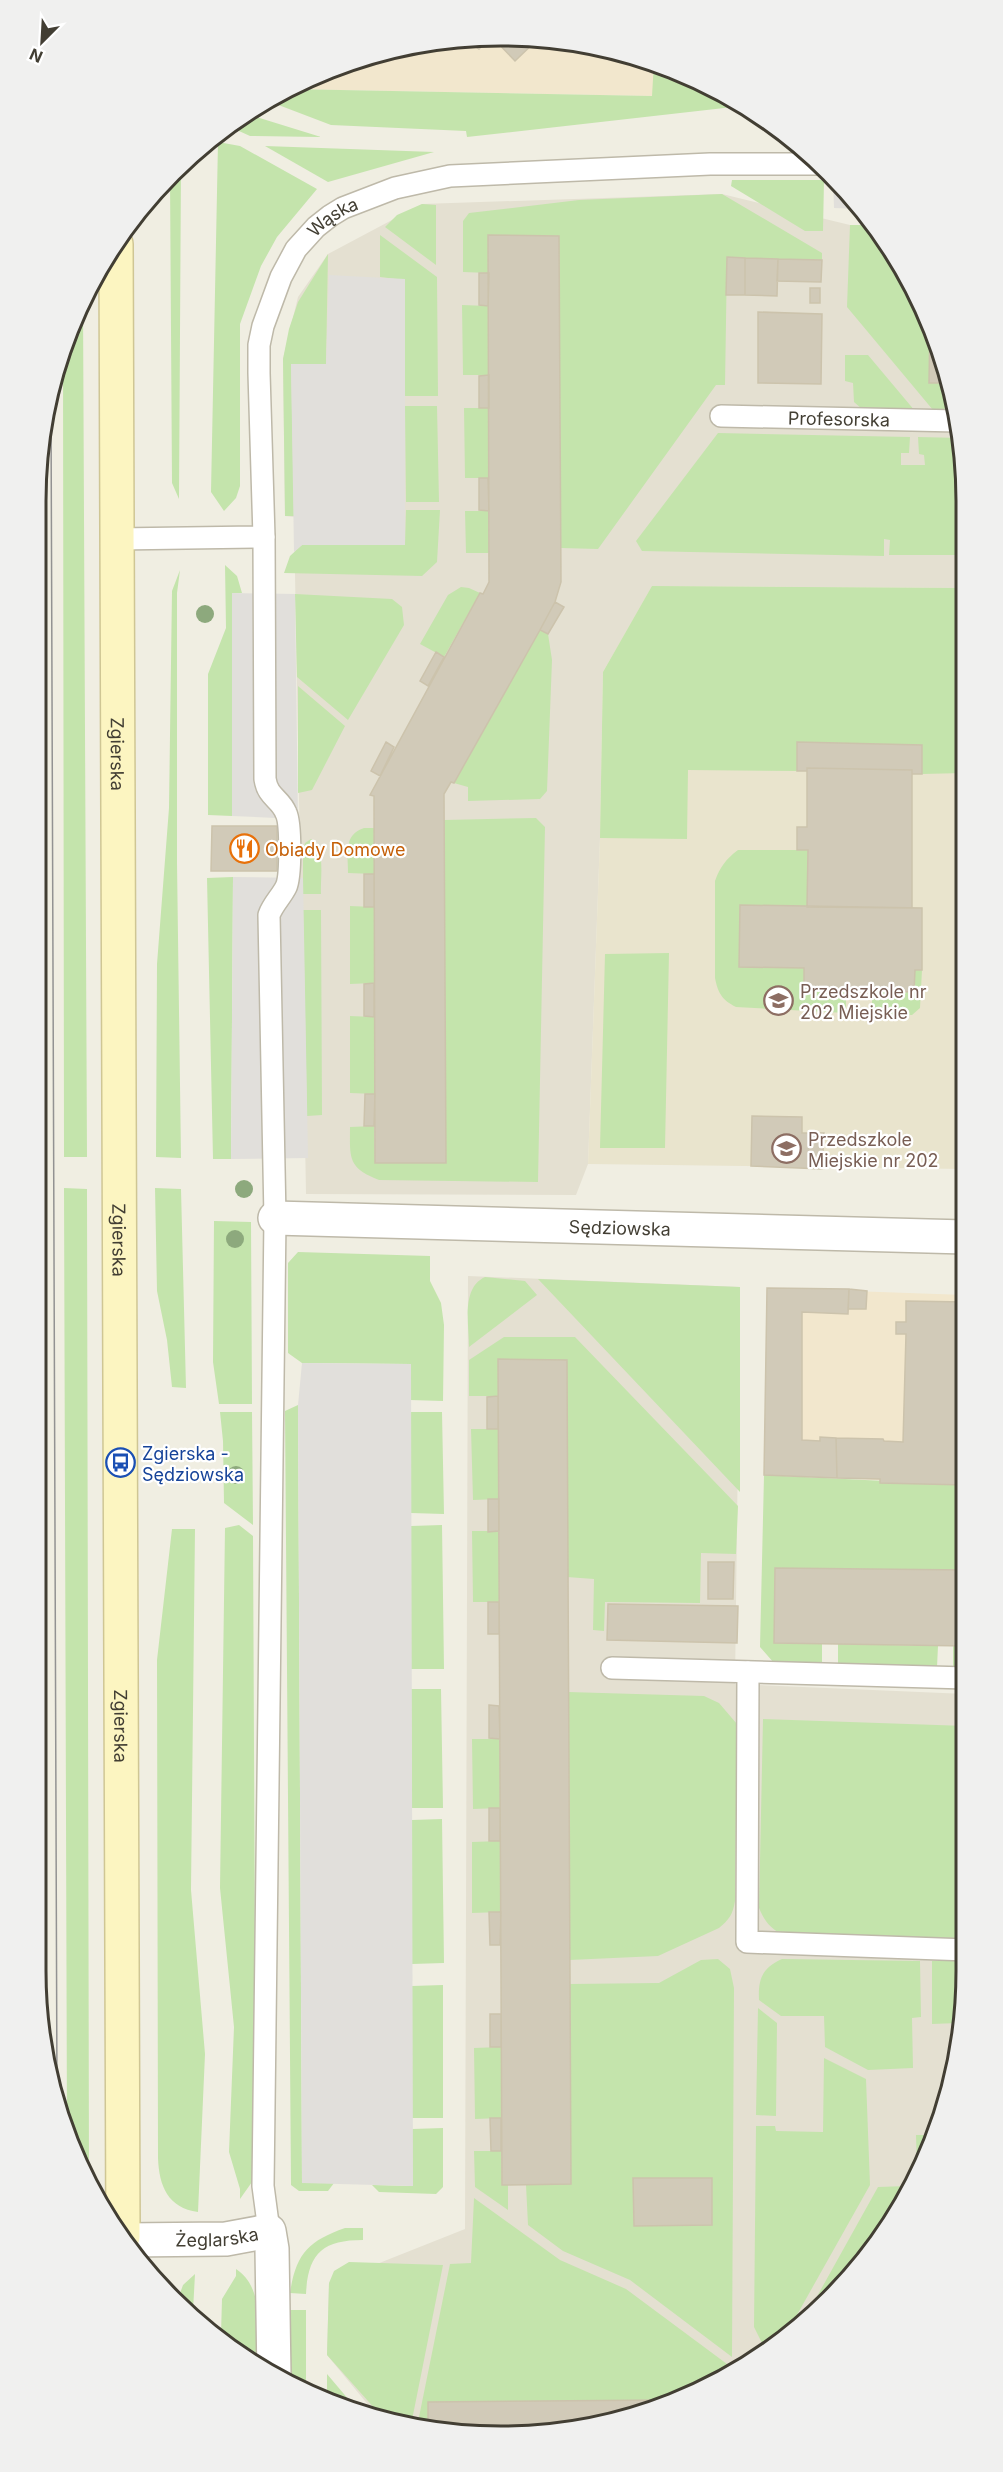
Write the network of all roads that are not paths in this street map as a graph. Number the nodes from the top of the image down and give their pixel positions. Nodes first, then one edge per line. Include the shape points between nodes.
1 (807, 164) edge
2 (116, 260) edge
3 (721, 416) dead end
4 (949, 421) edge
5 (264, 537) junction
6 (117, 539) junction
7 (274, 1218) junction
8 (956, 1237) edge
9 (612, 1668) dead end
10 (748, 1672) junction
11 (956, 1678) edge
12 (956, 1950) edge
13 (124, 2224) edge
14 (269, 2231) junction
15 (135, 2239) edge
16 (274, 2365) edge

1 - 5 lane, Wąska via 450,176 395,188 330,216 296,249 263,326 259,373
2 - 6 main road, Zgierska
3 - 4 lane, Profesorska
5 - 6 lane
5 - 7 lane, Wąska via 265,778 267,790 289,819 289,878 269,915
6 - 13 main road, Zgierska
7 - 8 street, Sędziowska
7 - 14 lane, Wąska via 263,2186
9 - 10 lane
10 - 11 lane
10 - 12 lane via 747,1942
14 - 15 street, Żeglarska via 226,2239
14 - 16 street, Żeglarska

